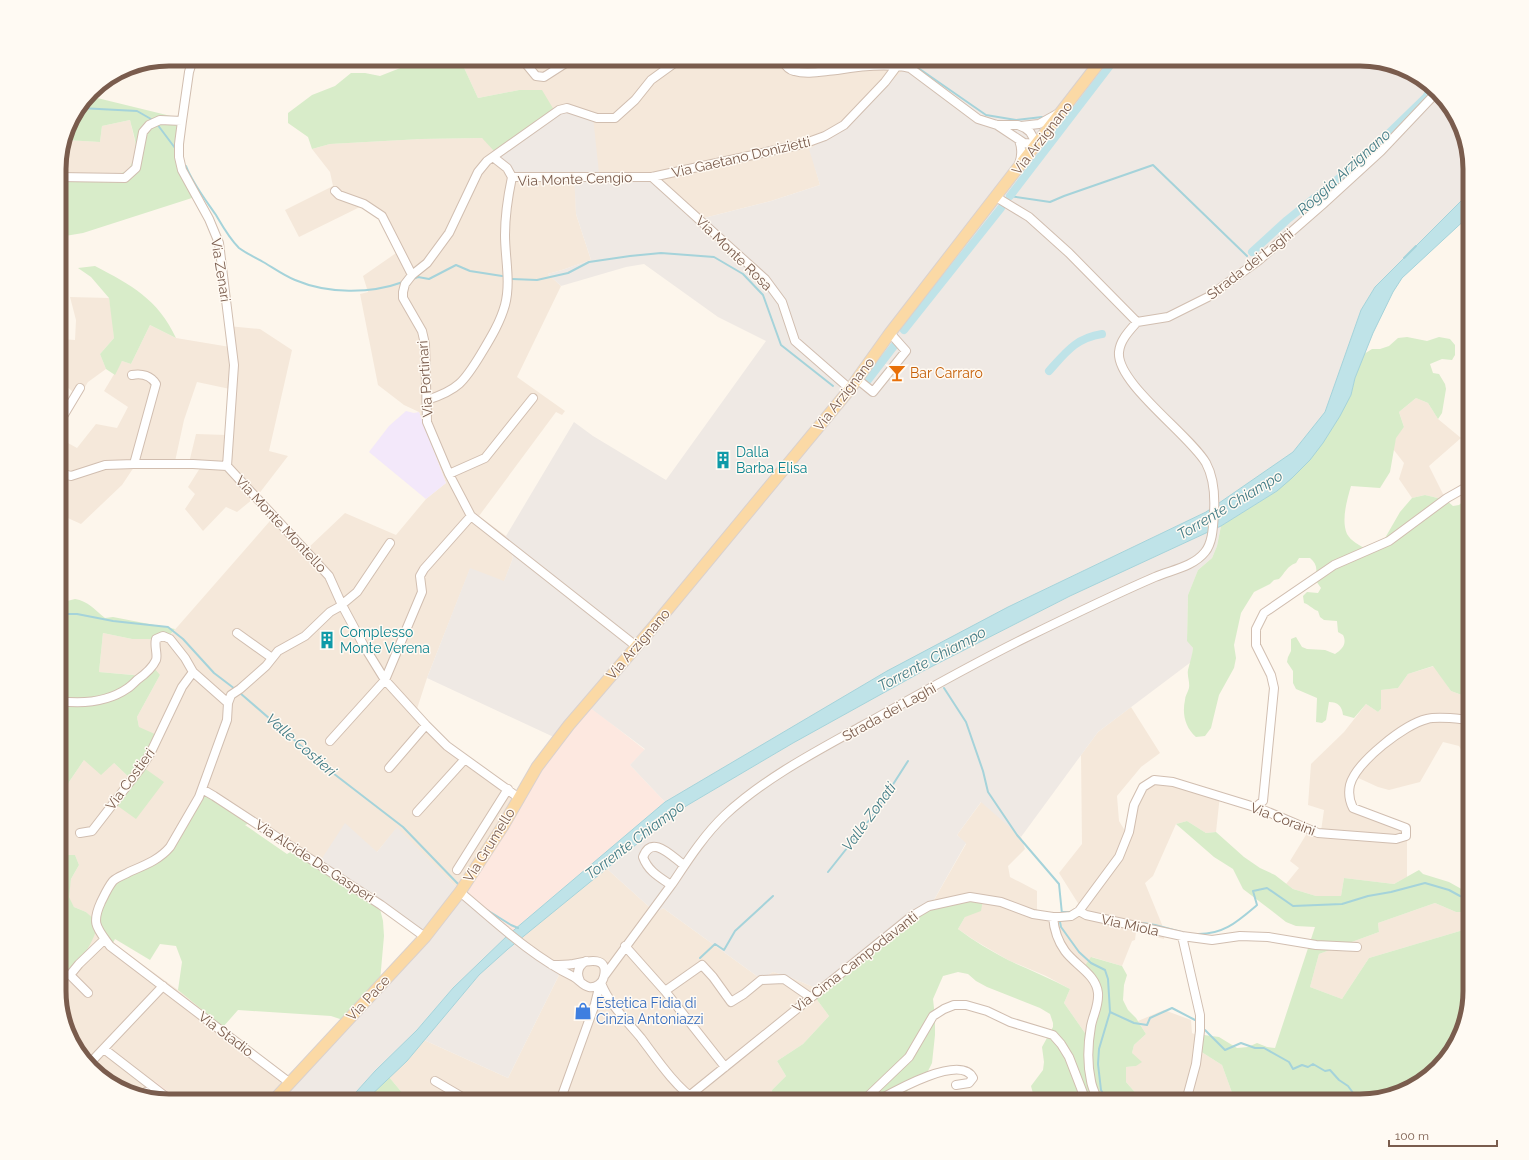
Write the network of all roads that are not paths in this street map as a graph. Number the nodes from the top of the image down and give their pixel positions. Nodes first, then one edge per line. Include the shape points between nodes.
1 (191, 66) edge
2 (528, 66) edge
3 (561, 66) edge
4 (670, 66) edge
5 (785, 66) edge
6 (844, 66) edge
7 (897, 66) joint
8 (1097, 66) edge
9 (1433, 96) edge
10 (1063, 111) junction
11 (182, 121) junction
12 (997, 125) junction
13 (1021, 126) junction
14 (1019, 140) junction
15 (1037, 144) junction
16 (493, 157) junction
17 (1016, 172) junction
18 (66, 177) edge
19 (512, 177) junction
20 (652, 177) junction
21 (335, 191) dead end
22 (996, 197) junction
23 (412, 275) junction
24 (1137, 322) junction
25 (890, 333) junction
26 (132, 376) dead end
27 (857, 379) junction
28 (80, 388) dead end
29 (850, 389) junction
30 (533, 398) dead end
31 (427, 400) junction
32 (66, 411) edge
33 (134, 464) junction
34 (227, 466) junction
35 (449, 474) junction
36 (66, 475) edge
37 (1463, 489) edge
38 (471, 516) junction
39 (390, 543) dead end
40 (342, 605) junction
41 (237, 633) dead end
42 (636, 646) junction
43 (272, 658) junction
44 (193, 672) junction
45 (385, 680) junction
46 (230, 699) junction
47 (66, 702) edge
48 (1463, 720) edge
49 (426, 725) junction
50 (330, 741) dead end
51 (465, 759) junction
52 (389, 768) dead end
53 (202, 789) junction
54 (508, 790) junction
55 (519, 798) junction
56 (1256, 807) junction
57 (417, 812) dead end
58 (80, 833) dead end
59 (684, 865) junction
60 (457, 870) dead end
61 (671, 885) junction
62 (460, 892) junction
63 (1079, 911) junction
64 (1053, 916) junction
65 (1182, 936) junction
66 (425, 937) junction
67 (105, 939) junction
68 (625, 946) junction
69 (1356, 947) dead end
70 (617, 957) junction
71 (589, 960) junction
72 (552, 965) junction
73 (605, 975) junction
74 (580, 981) junction
75 (600, 984) junction
76 (163, 986) junction
77 (588, 987) junction
78 (665, 991) junction
79 (88, 993) dead end
80 (810, 997) junction
81 (596, 998) junction
82 (611, 1000) junction
83 (591, 1011) junction
84 (104, 1049) junction
85 (93, 1060) edge
86 (725, 1067) junction
87 (436, 1081) dead end
88 (290, 1083) junction
89 (956, 1085) dead end
90 (162, 1093) edge
91 (280, 1094) edge
92 (457, 1094) edge
93 (562, 1094) edge
94 (687, 1094) edge
95 (691, 1094) edge
96 (870, 1094) edge
97 (890, 1094) edge
98 (1083, 1094) edge
99 (1096, 1094) edge
100 (1188, 1094) edge

1 - 11 street, Via Zenari
2 - 3 street via 536,76 544,77
4 - 16 street, Via Portinari via 651,80 635,100 615,118 597,118 567,108 559,110
5 - 6 street via 793,71 808,73
7 - 12 street via 910,68 978,119
7 - 20 street, Via Gaetano Donizietti via 844,125 825,136 803,144
8 - 10 main road, Via Arzignano
9 - 24 street, Strada dei Laghi via 1381,151 1258,261 1208,297 1168,317
10 - 13 street via 1039,124
10 - 15 main road, Via Arzignano
11 - 18 street via 160,120 149,125 143,132 136,168 125,178
11 - 34 street, Via Zenari via 178,149 182,170 210,219 219,243 234,365
12 - 13 street
12 - 14 street
13 - 15 street via 1030,132
14 - 15 street
14 - 17 street via 1021,153
15 - 17 main road, Via Arzignano
16 - 19 street via 507,168
16 - 23 street, Via Portinari via 478,172 449,234 427,263
17 - 22 main road, Via Arzignano
19 - 20 street, Via Monte Cengio
19 - 31 street, Via Monte Cengio via 506,218 508,283 499,323 467,377 450,392
20 - 29 street, Via Monte Rosa via 765,279 782,302 795,341
21 - 23 street via 338,195 364,204 382,216
22 - 24 street via 1029,217
22 - 25 main road, Via Arzignano
23 - 31 street, Via Portinari via 402,292 422,331 425,344
24 - 59 street, Strada dei Laghi via 1128,332 1119,350 1119,358 1127,376 1193,447 1205,462 1212,478 1214,502 1211,536 1210,545 1205,552 1185,566 1156,576 1019,641 796,764 743,799 707,834
25 - 27 main road, Via Arzignano
25 - 27 street via 906,351 874,392
26 - 33 street via 140,374 150,377 156,384
27 - 29 main road, Via Arzignano
28 - 32 street
29 - 42 main road, Via Arzignano
30 - 35 street via 485,458
31 - 35 street, Via Portinari via 427,422
33 - 34 street
33 - 36 street via 105,465 71,476
34 - 40 street, Via Monte Montello via 329,576
35 - 38 street, Via Portinari
37 - 56 street via 1389,540 1334,565 1264,613 1256,629 1256,645 1271,675 1274,688 1263,801
38 - 42 street, Via Portinari
38 - 45 street via 420,576 422,592
39 - 40 street via 357,592
40 - 43 street via 330,612 305,636 282,648
40 - 45 street, Via Monte Montello
41 - 43 street
42 - 55 main road, Via Arzignano via 564,731 537,767
43 - 46 street
44 - 46 street
44 - 47 street via 170,639 163,636 156,639 154,645 157,658 154,664 129,688 94,702
44 - 58 street, Via Costieri via 182,687 161,734 140,769 92,830
45 - 49 street, Via Monte Montello
45 - 50 street
46 - 53 street via 227,720
48 - 56 street, Via Coraini via 1428,719 1412,726 1391,738 1371,756 1356,772 1350,784 1348,796 1353,808 1406,828 1406,836 1396,839 1318,833
49 - 51 street, Via Monte Montello via 447,746
49 - 52 street
51 - 54 street, Via Monte Montello
51 - 57 street
53 - 66 street, Via Alcide De Gasperi via 381,905
53 - 67 street, Via Stadio via 181,829 164,854 156,861 123,875 110,887 96,914 95,923
54 - 55 street, Via Monte Montello
54 - 60 street
55 - 62 main road, Via Grumello
56 - 63 street, Via Coraini via 1173,782 1154,780 1143,787 1134,805 1129,832 1119,857
59 - 61 street, Strada dei Laghi
59 - 61 street via 658,846 651,846 646,850 643,857 646,866
61 - 68 street, Strada dei Laghi
62 - 66 main road, Via Pace
62 - 72 street
63 - 64 street, Via Cima Campodavanti via 1071,916
63 - 65 street, Via Miola via 1086,915
64 - 80 street, Via Cima Campodavanti via 1033,914 1000,902 970,898 930,906 912,916
64 - 99 street via 1059,942 1094,980 1098,993 1096,1011 1091,1024 1088,1061
65 - 69 street, Via Miola via 1212,940 1240,936 1268,937 1316,945
65 - 100 street via 1200,1016 1196,1064
66 - 88 main road, Via Pace
67 - 76 street, Via Stadio via 110,946
67 - 79 street via 70,975
68 - 70 street, Strada dei Laghi
68 - 78 street
70 - 71 street
70 - 73 street, Strada dei Laghi
71 - 72 street
71 - 73 street via 602,964
71 - 74 street via 578,969
72 - 74 street
73 - 75 street
74 - 77 street
75 - 77 street
75 - 81 street
75 - 82 street
76 - 84 street
76 - 88 street, Via Stadio
77 - 83 street via 592,997
78 - 80 street via 702,965 731,1002 761,980 784,979
78 - 86 street
80 - 86 street, Via Cima Campodavanti
81 - 82 street
81 - 83 street
82 - 94 street
83 - 93 street
84 - 85 street
84 - 90 street
86 - 95 street, Via Cima Campodavanti
87 - 92 street
88 - 91 main road, Via Pace
89 - 97 street via 969,1083 973,1078 971,1074 955,1070 936,1073
96 - 98 street via 909,1057 933,1016 954,1005 966,1005 1053,1036 1069,1057

